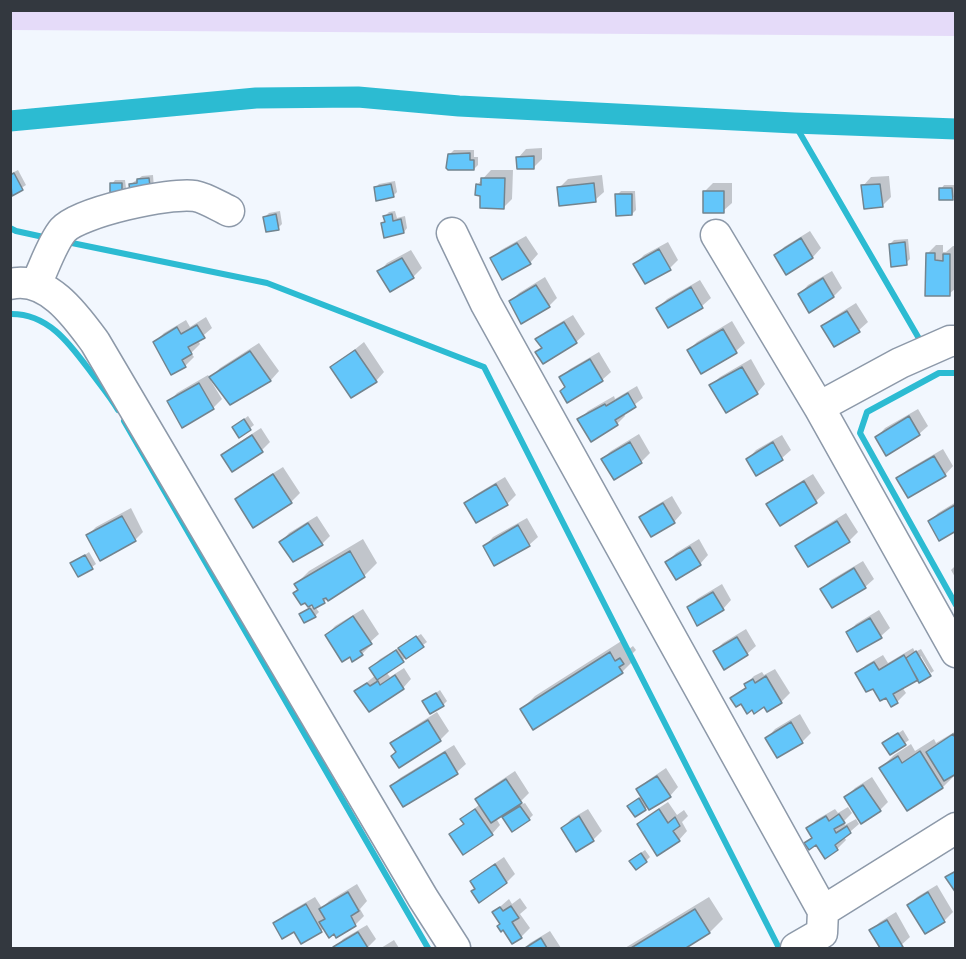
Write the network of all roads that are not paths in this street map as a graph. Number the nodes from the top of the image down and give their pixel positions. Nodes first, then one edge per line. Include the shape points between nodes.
1 (229, 211) dead end
2 (452, 233) dead end
3 (716, 235) dead end
4 (23, 284) edge
5 (956, 341) edge
6 (819, 407) junction
7 (956, 652) edge
8 (956, 828) edge
9 (825, 931) edge
10 (454, 948) edge
11 (796, 948) edge

1 - 4 street via 196,196 170,195 86,216 61,232
2 - 9 street via 486,304
3 - 6 street
4 - 10 street via 77,317 95,342
5 - 6 street via 900,363
6 - 7 street
8 - 9 street
9 - 11 street

